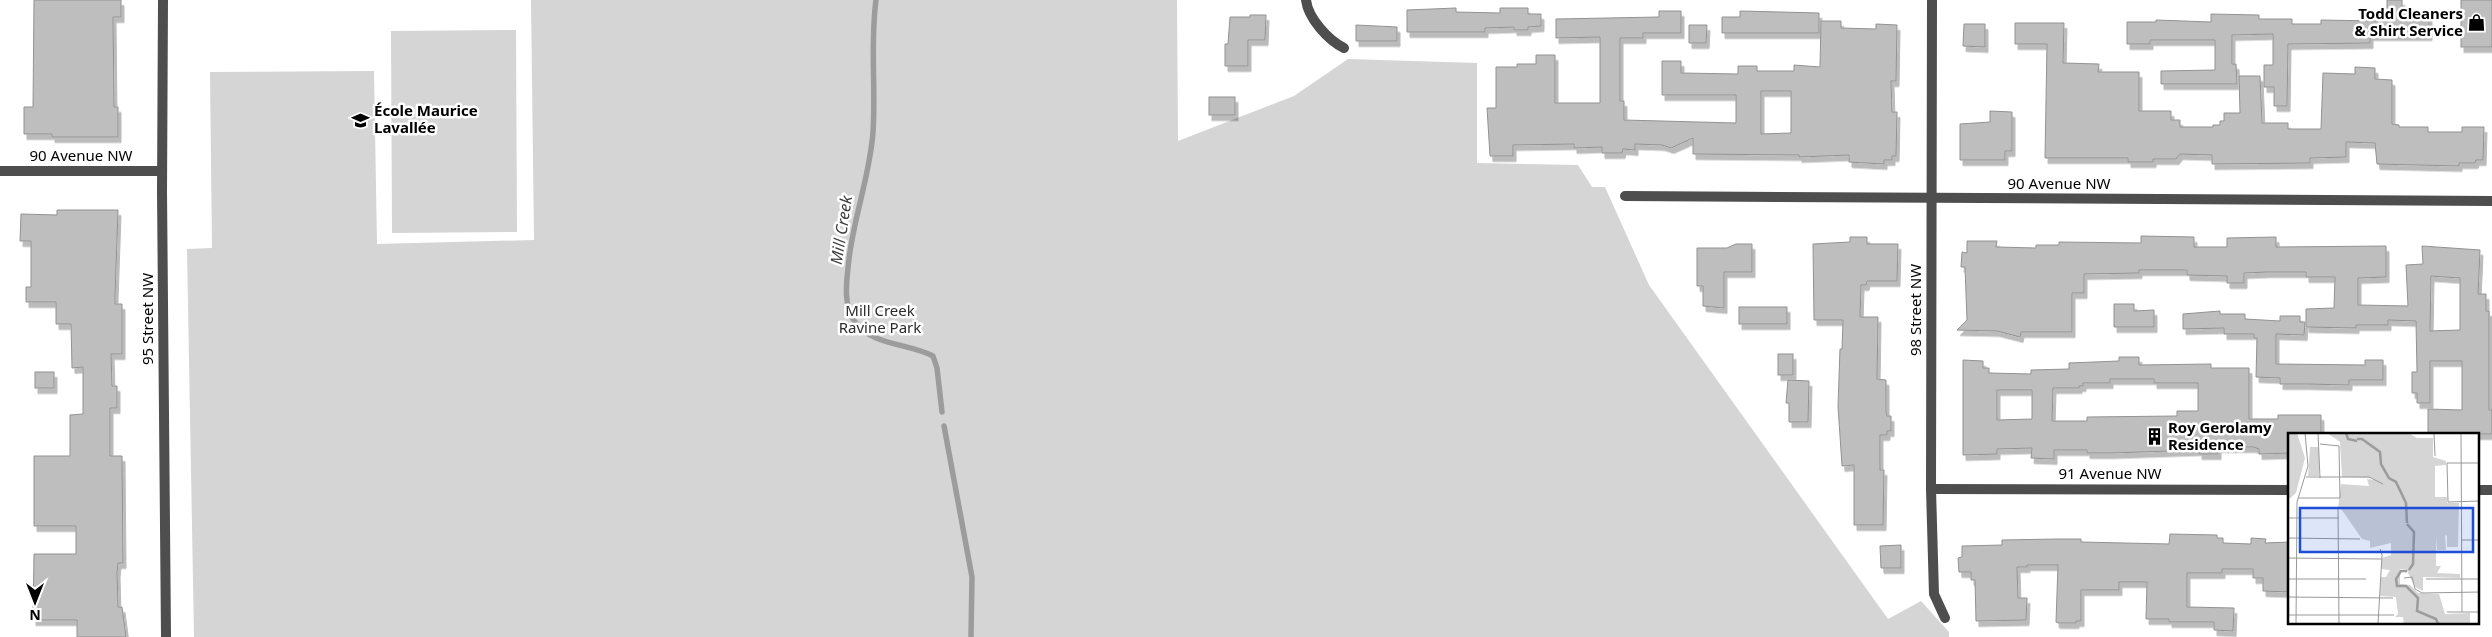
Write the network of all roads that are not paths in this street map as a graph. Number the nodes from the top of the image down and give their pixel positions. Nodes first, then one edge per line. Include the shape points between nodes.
1 (163, 0) edge
2 (1306, 0) edge
3 (1932, 0) edge
4 (1344, 48) dead end
5 (0, 171) edge
6 (162, 171) junction
7 (1625, 196) dead end
8 (1931, 198) junction
9 (2492, 201) edge
10 (1931, 489) junction
11 (2288, 490) edge
12 (1945, 618) dead end
13 (166, 637) edge

1 - 6 street, 95 Street NW
2 - 4 street via 1309,14
3 - 8 street, 98 Street NW
5 - 6 street, 90 Avenue NW
6 - 13 street, 95 Street NW
7 - 8 street, 90 Avenue NW
8 - 9 street, 90 Avenue NW
8 - 10 street, 98 Street NW
10 - 11 street, 91 Avenue NW
10 - 12 street, 98 Street NW via 1934,594

